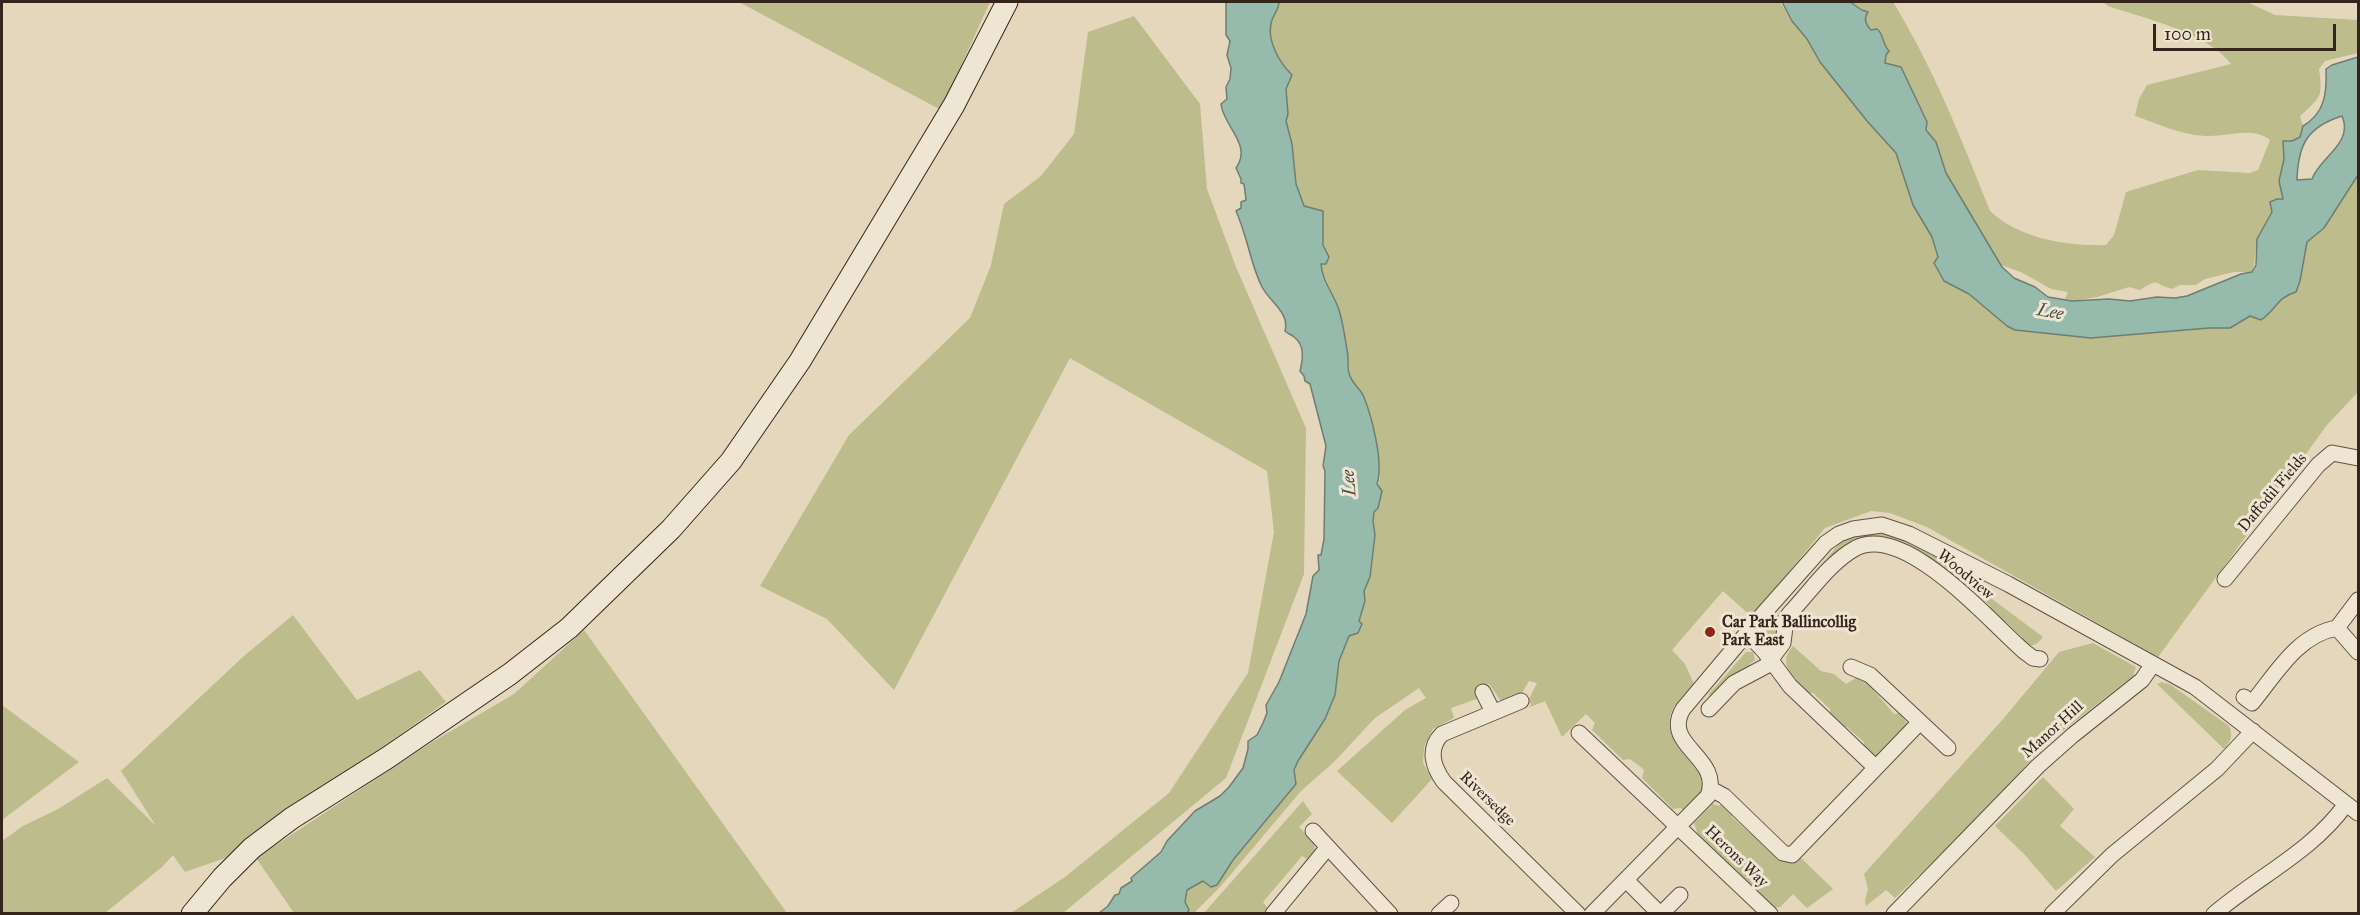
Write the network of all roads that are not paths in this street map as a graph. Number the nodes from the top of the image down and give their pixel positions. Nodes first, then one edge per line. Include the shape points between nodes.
1 (1007, 2) edge
2 (2358, 458) edge
3 (2225, 579) dead end
4 (2358, 600) edge
5 (2337, 628) junction
6 (1747, 633) junction
7 (2358, 652) edge
8 (1771, 659) junction
9 (2040, 659) dead end
10 (2153, 664) junction
11 (1851, 667) dead end
12 (1483, 692) dead end
13 (2244, 697) dead end
14 (1521, 701) dead end
15 (1709, 709) dead end
16 (1493, 712) junction
17 (1920, 722) junction
18 (2253, 731) junction
19 (1579, 733) dead end
20 (1948, 748) dead end
21 (1875, 767) junction
22 (1711, 789) junction
23 (2352, 808) edge
24 (1678, 826) junction
25 (1313, 831) dead end
26 (1328, 847) junction
27 (1626, 880) junction
28 (1680, 895) dead end
29 (1888, 911) edge
30 (192, 914) edge
31 (1273, 914) edge
32 (1390, 914) edge
33 (1578, 914) edge
34 (1593, 914) edge
35 (1661, 914) edge
36 (1770, 914) edge
37 (2052, 914) edge
38 (2214, 914) edge

1 - 30 main road via 954,105 800,361 731,460 671,529 569,628 510,674 252,848
2 - 3 street, Daffodil Fields via 2332,453 2318,465
4 - 5 street
5 - 7 street
5 - 13 street via 2299,645 2252,703
6 - 8 street
6 - 10 street via 1826,543 1853,529 1882,525 1909,534 2008,584
6 - 22 street via 1678,718 1677,728 1684,742 1708,770
8 - 9 street, Woodview via 1783,643 1790,613 1842,559 1858,547 1876,544 1896,549 1930,567 2025,652
8 - 15 street via 1756,673 1734,683
8 - 21 street via 1790,686
10 - 18 street via 2195,687
10 - 29 street, Manor Hill via 2142,680 2038,766
11 - 17 street via 1870,675
12 - 16 street
14 - 16 street, Riversedge
16 - 33 street, Riversedge via 1447,731 1435,745 1432,761 1444,782
17 - 20 street
17 - 21 street
18 - 23 street
18 - 37 street via 2217,769 2120,849
19 - 24 street
21 - 22 street via 1791,855 1783,853 1724,796
22 - 24 street
23 - 38 street
24 - 27 street
24 - 36 street, Herons Way
25 - 26 street
26 - 31 street
26 - 32 street
27 - 34 street
27 - 35 street
28 - 35 street

